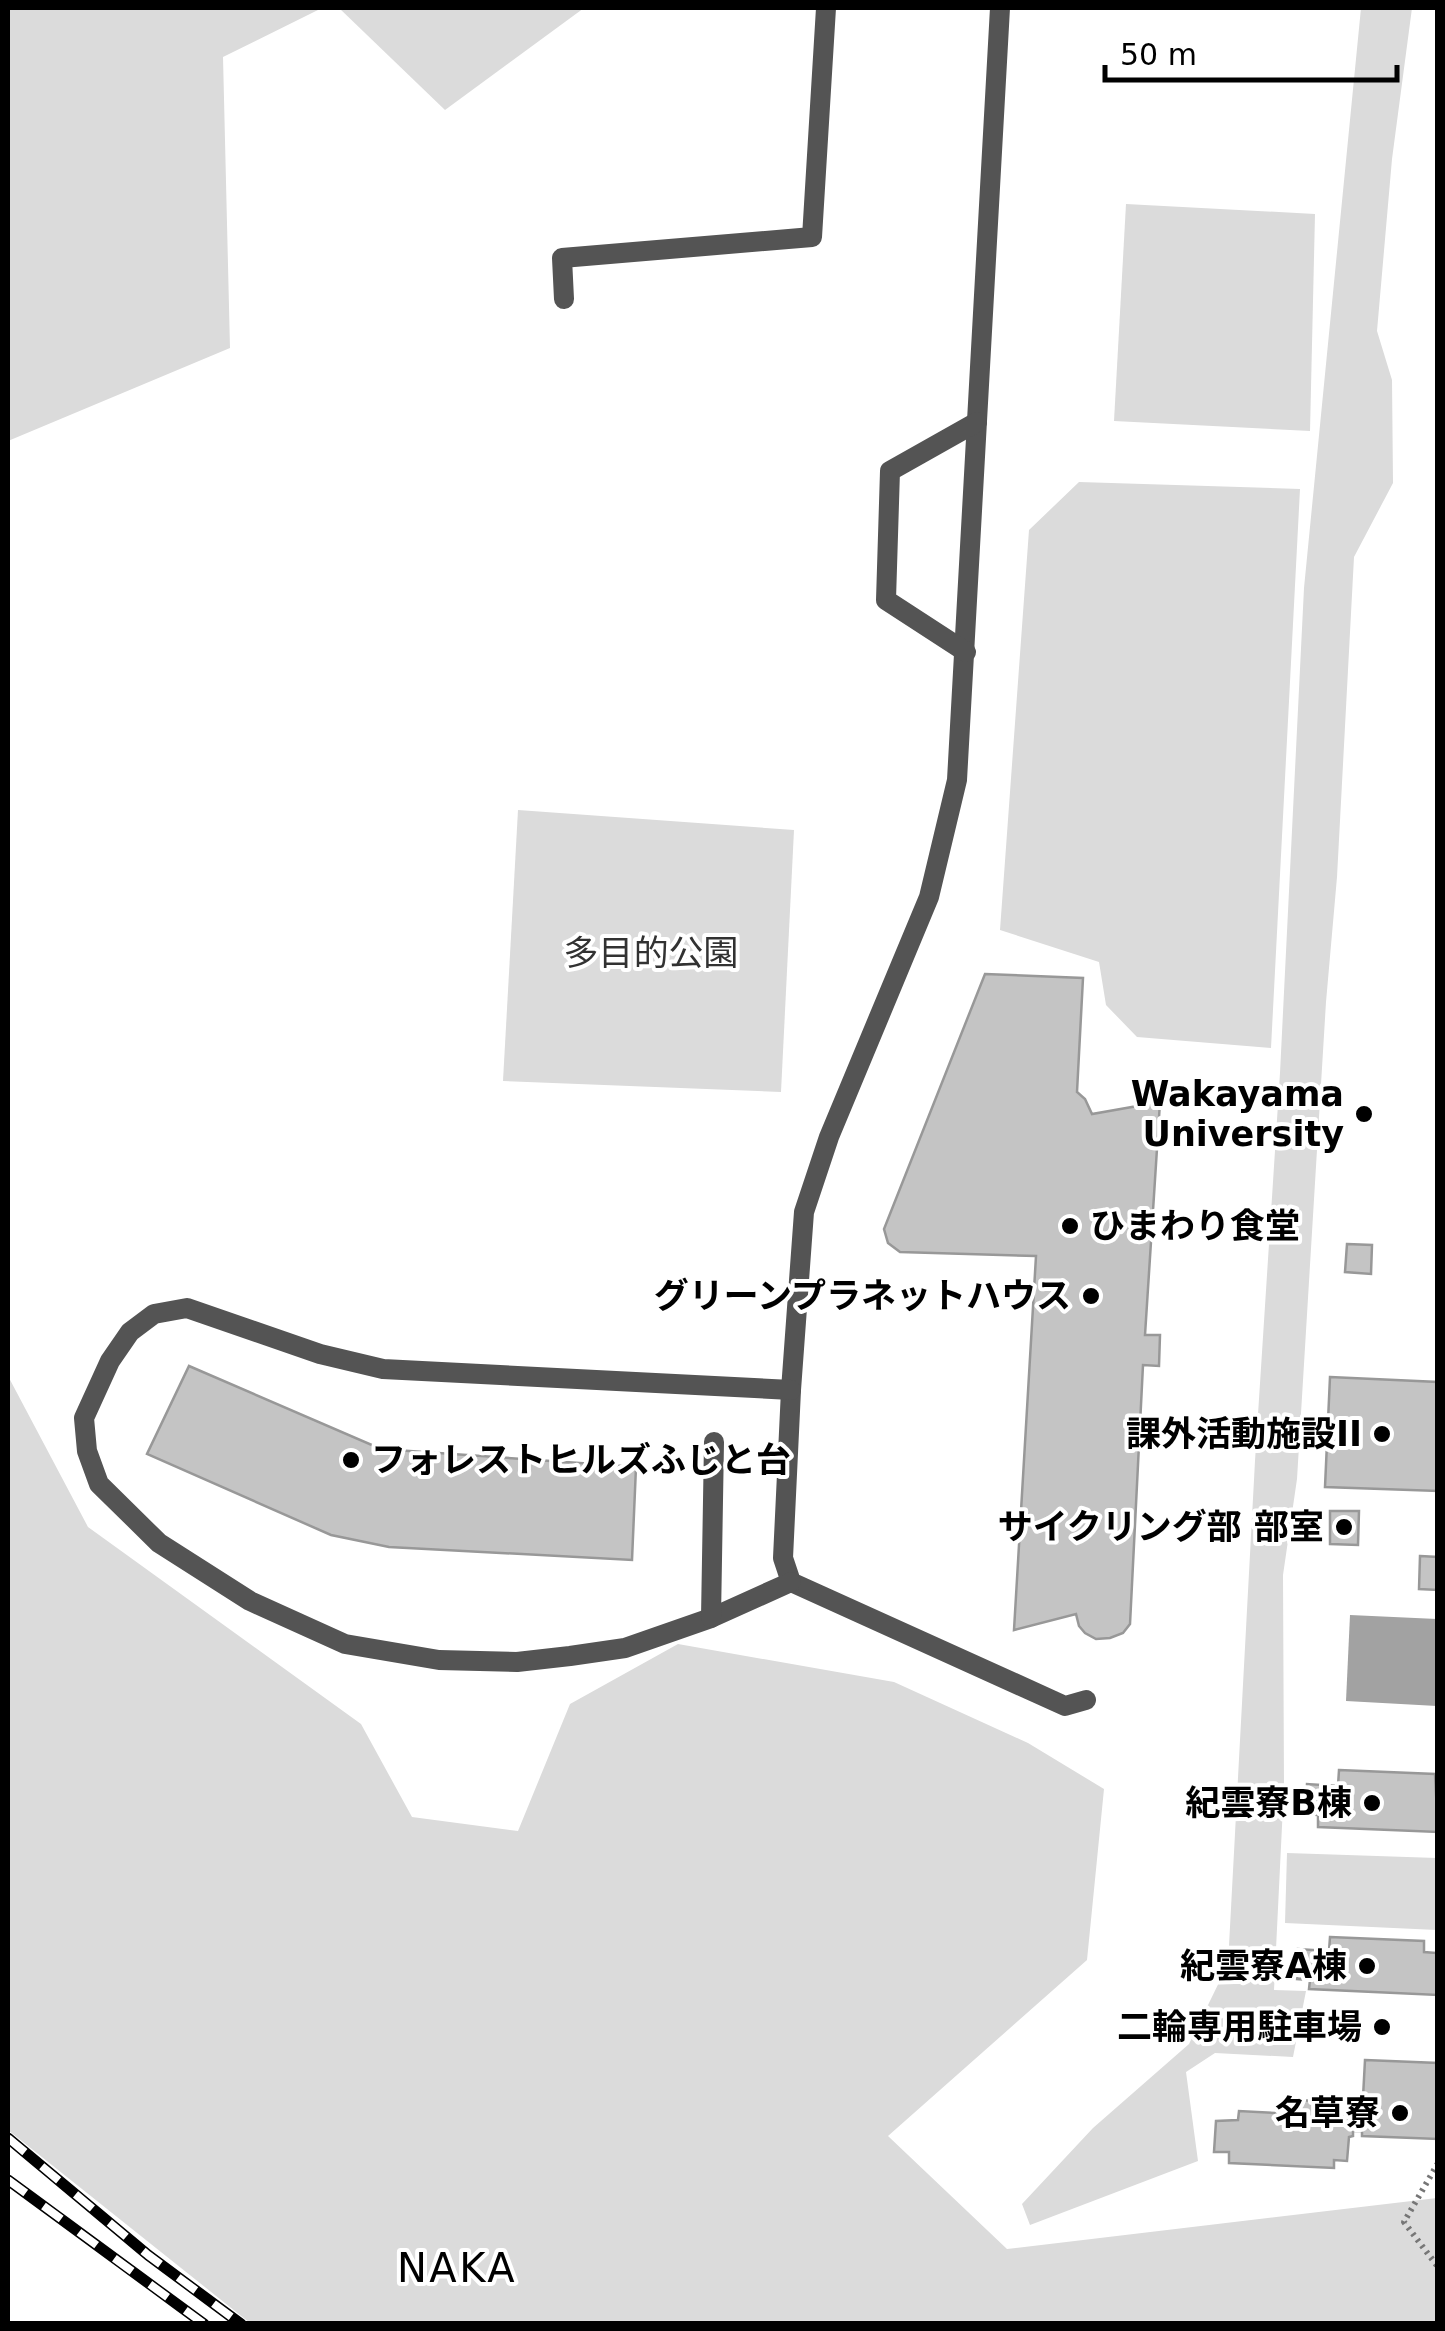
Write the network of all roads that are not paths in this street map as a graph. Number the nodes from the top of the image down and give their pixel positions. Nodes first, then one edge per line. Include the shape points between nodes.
1 (826, 8) edge
2 (1000, 8) edge
3 (564, 299) dead end
4 (977, 422) junction
5 (966, 652) junction
6 (791, 1390) junction
7 (714, 1442) dead end
8 (791, 1582) junction
9 (711, 1618) junction
10 (1086, 1700) dead end

1 - 3 street via 812,237 562,258
2 - 4 street
4 - 5 street
4 - 5 street via 890,471 886,600
5 - 6 street via 957,780 928,897 804,1212
6 - 8 street via 784,1558
6 - 9 street via 382,1369 186,1308 154,1314 130,1332 84,1418 99,1484 159,1543 250,1601 346,1644 439,1660 517,1662 625,1648
7 - 9 street
8 - 9 street
8 - 10 street via 1065,1706

